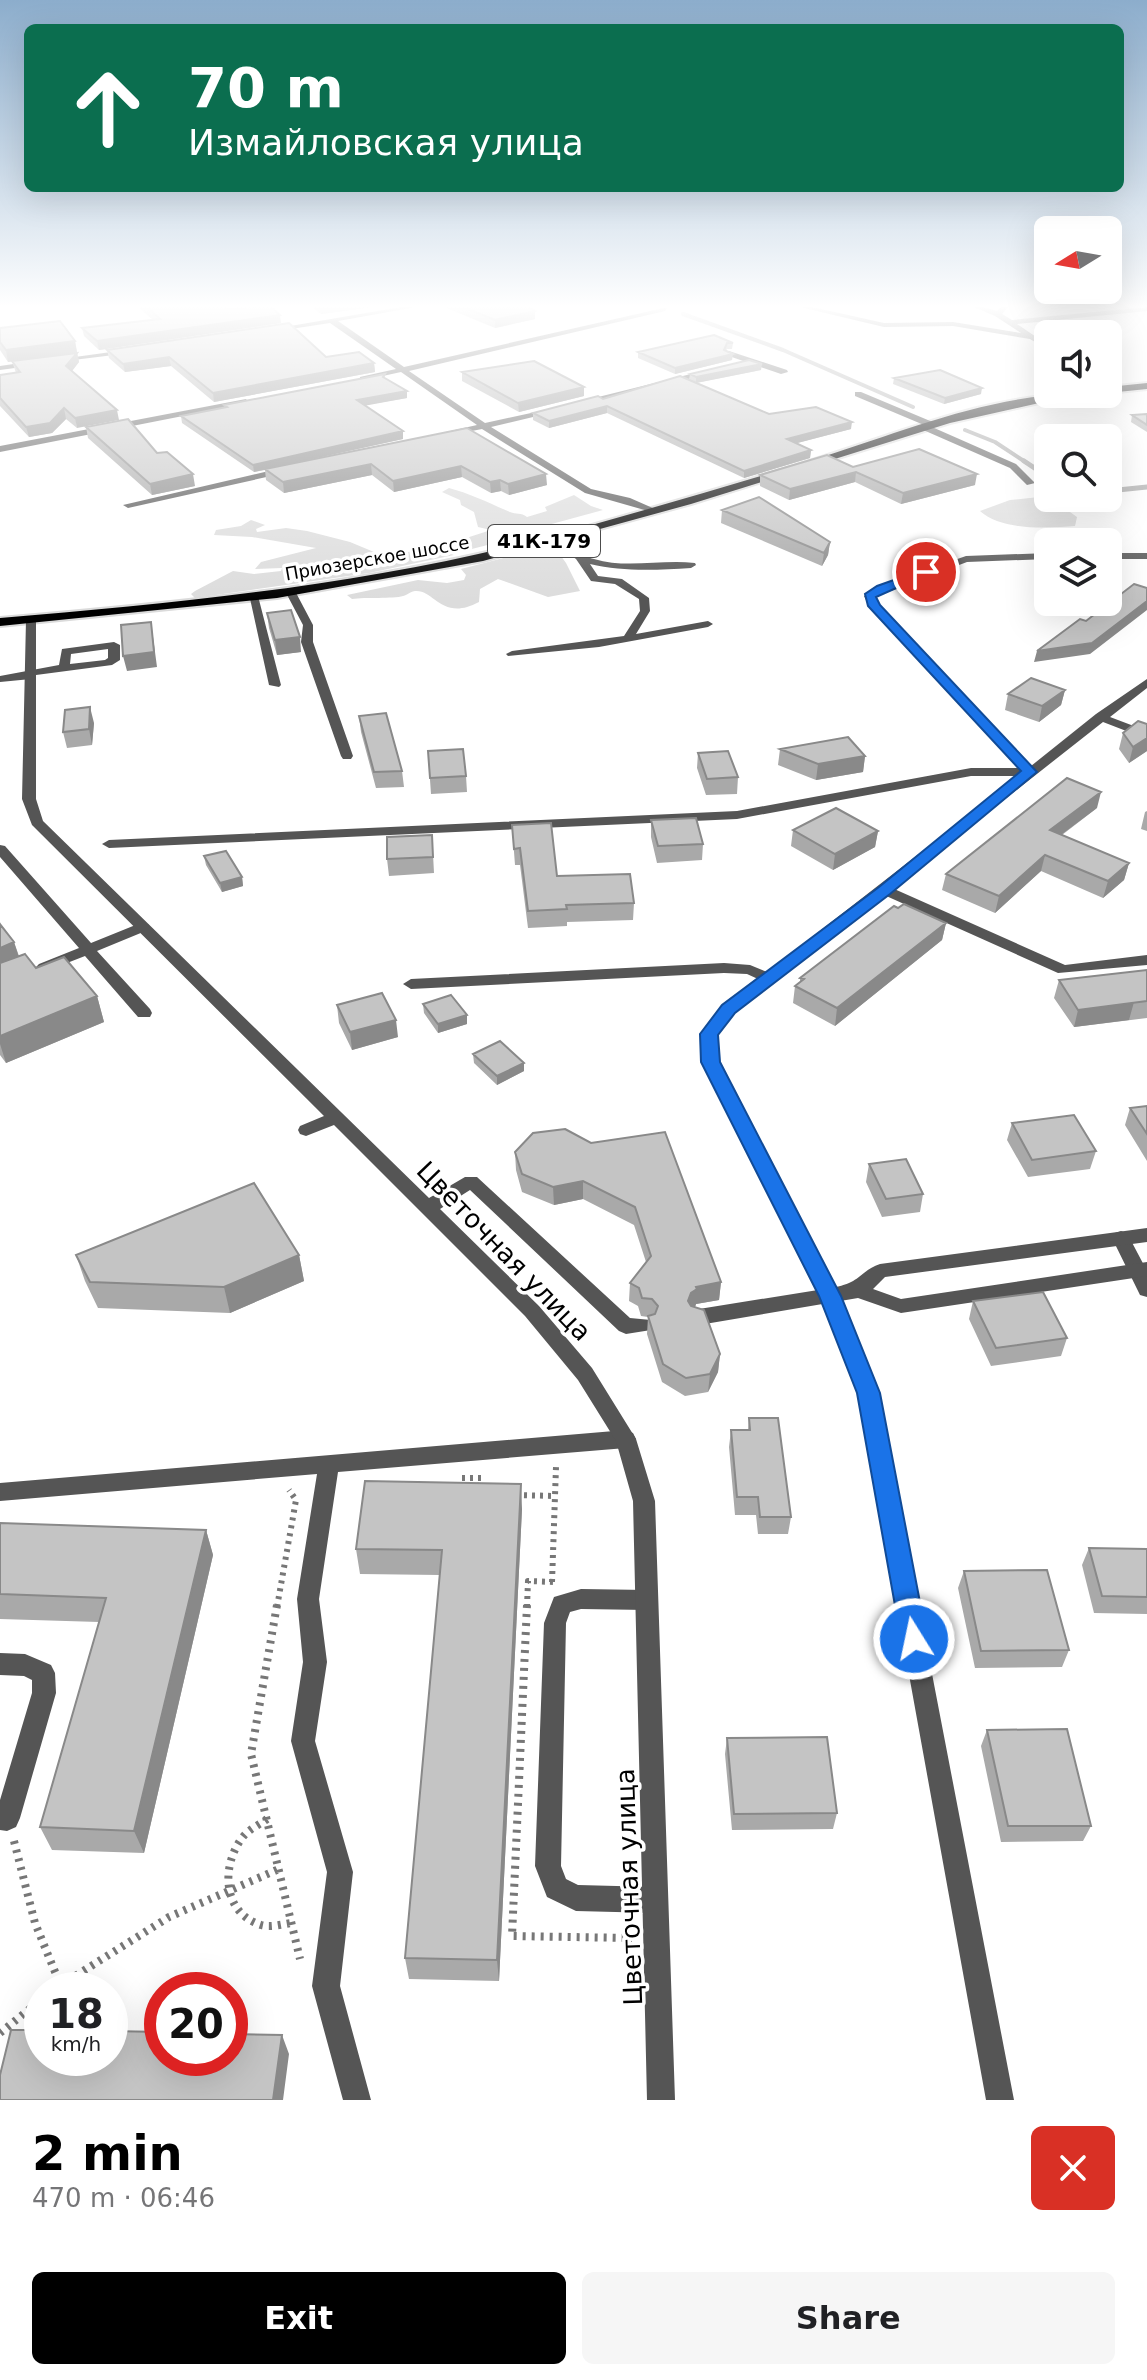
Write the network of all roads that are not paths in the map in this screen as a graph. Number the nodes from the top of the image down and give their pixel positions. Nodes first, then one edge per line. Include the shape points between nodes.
1 (229, 405) edge
2 (455, 405) edge
3 (882, 405) edge
4 (1007, 405) edge
5 (560, 408) edge
6 (484, 426) junction
7 (928, 426) junction
8 (437, 436) edge
9 (0, 449) edge
10 (298, 467) edge
11 (1030, 483) dead end
12 (128, 505) dead end
13 (652, 511) junction
14 (553, 539) junction
15 (1122, 556) edge
16 (1147, 556) edge
17 (1034, 557) edge
18 (580, 558) junction
19 (691, 565) dead end
20 (290, 591) junction
21 (253, 596) junction
22 (31, 620) junction
23 (0, 622) edge
24 (708, 624) dead end
25 (629, 637) junction
26 (512, 654) dead end
27 (64, 668) dead end
28 (31, 674) junction
29 (0, 679) edge
30 (1147, 682) edge
31 (275, 685) dead end
32 (1100, 717) junction
33 (1147, 735) edge
34 (347, 756) dead end
35 (1030, 772) junction
36 (109, 844) dead end
37 (0, 849) edge
38 (884, 890) junction
39 (143, 927) junction
40 (89, 949) junction
41 (1147, 960) edge
42 (30, 972) edge
43 (769, 978) junction
44 (411, 984) dead end
45 (144, 1013) dead end
46 (335, 1118) junction
47 (306, 1130) dead end
48 (427, 1208) junction
49 (1147, 1235) edge
50 (1121, 1238) junction
51 (1143, 1270) edge
52 (1147, 1290) edge
53 (858, 1291) junction
54 (830, 1296) junction
55 (699, 1317) edge
56 (644, 1325) dead end
57 (626, 1439) junction
58 (329, 1464) junction
59 (0, 1492) edge
60 (647, 1600) junction
61 (0, 1664) edge
62 (3, 1818) edge
63 (655, 1900) junction
64 (357, 2100) edge
65 (661, 2100) edge
66 (1000, 2100) edge

1 - 9 street
2 - 6 street
3 - 7 street
4 - 7 main road, Приозерское шоссе / 41К-179
5 - 6 street
6 - 8 street
6 - 13 street via 588,491
7 - 11 street via 1013,466
7 - 13 main road, Приозерское шоссе / 41К-179
10 - 12 street
13 - 14 main road, Приозерское шоссе / 41К-179
14 - 18 street
14 - 20 main road, Приозерское шоссе / 41К-179 via 436,567
15 - 16 street
17 - 35 street via 966,559 869,596
18 - 19 street via 608,564
18 - 25 street via 595,579 618,581 644,598 645,611
20 - 21 main road, Приозерское шоссе / 41К-179
20 - 34 street via 308,625 307,642
21 - 22 main road, Приозерское шоссе / 41К-179
21 - 31 street
22 - 23 main road, Приозерское шоссе / 41К-179
22 - 28 street, Цветочная улица
24 - 25 street
25 - 26 street
27 - 28 street
28 - 29 street
28 - 39 street, Цветочная улица via 31,811
30 - 32 street
32 - 33 street
32 - 35 street
35 - 36 street via 971,772 737,815
35 - 38 street
37 - 40 street
38 - 41 street via 1063,970
38 - 43 street
39 - 40 street
39 - 46 street, Цветочная улица
40 - 42 street
40 - 45 street
43 - 44 street via 724,968
43 - 54 street via 729,1009 709,1034 711,1062
46 - 47 street
46 - 48 street, Цветочная улица
48 - 56 street via 471,1181 626,1326
48 - 57 street, Цветочная улица via 532,1311 585,1374
49 - 50 street
50 - 51 street
50 - 53 street via 880,1271
51 - 52 street
51 - 53 street via 901,1306
53 - 54 street
54 - 55 street
54 - 66 street via 868,1393
57 - 58 street
57 - 60 street, Цветочная улица via 644,1501
58 - 59 street
58 - 64 street via 308,1599 315,1662 303,1741 340,1872 326,1986
60 - 63 street, Цветочная улица
60 - 63 street via 581,1599 562,1604 555,1623 548,1866 556,1888 576,1898
61 - 62 street via 25,1665 43,1673 44,1693
63 - 65 street, Цветочная улица

